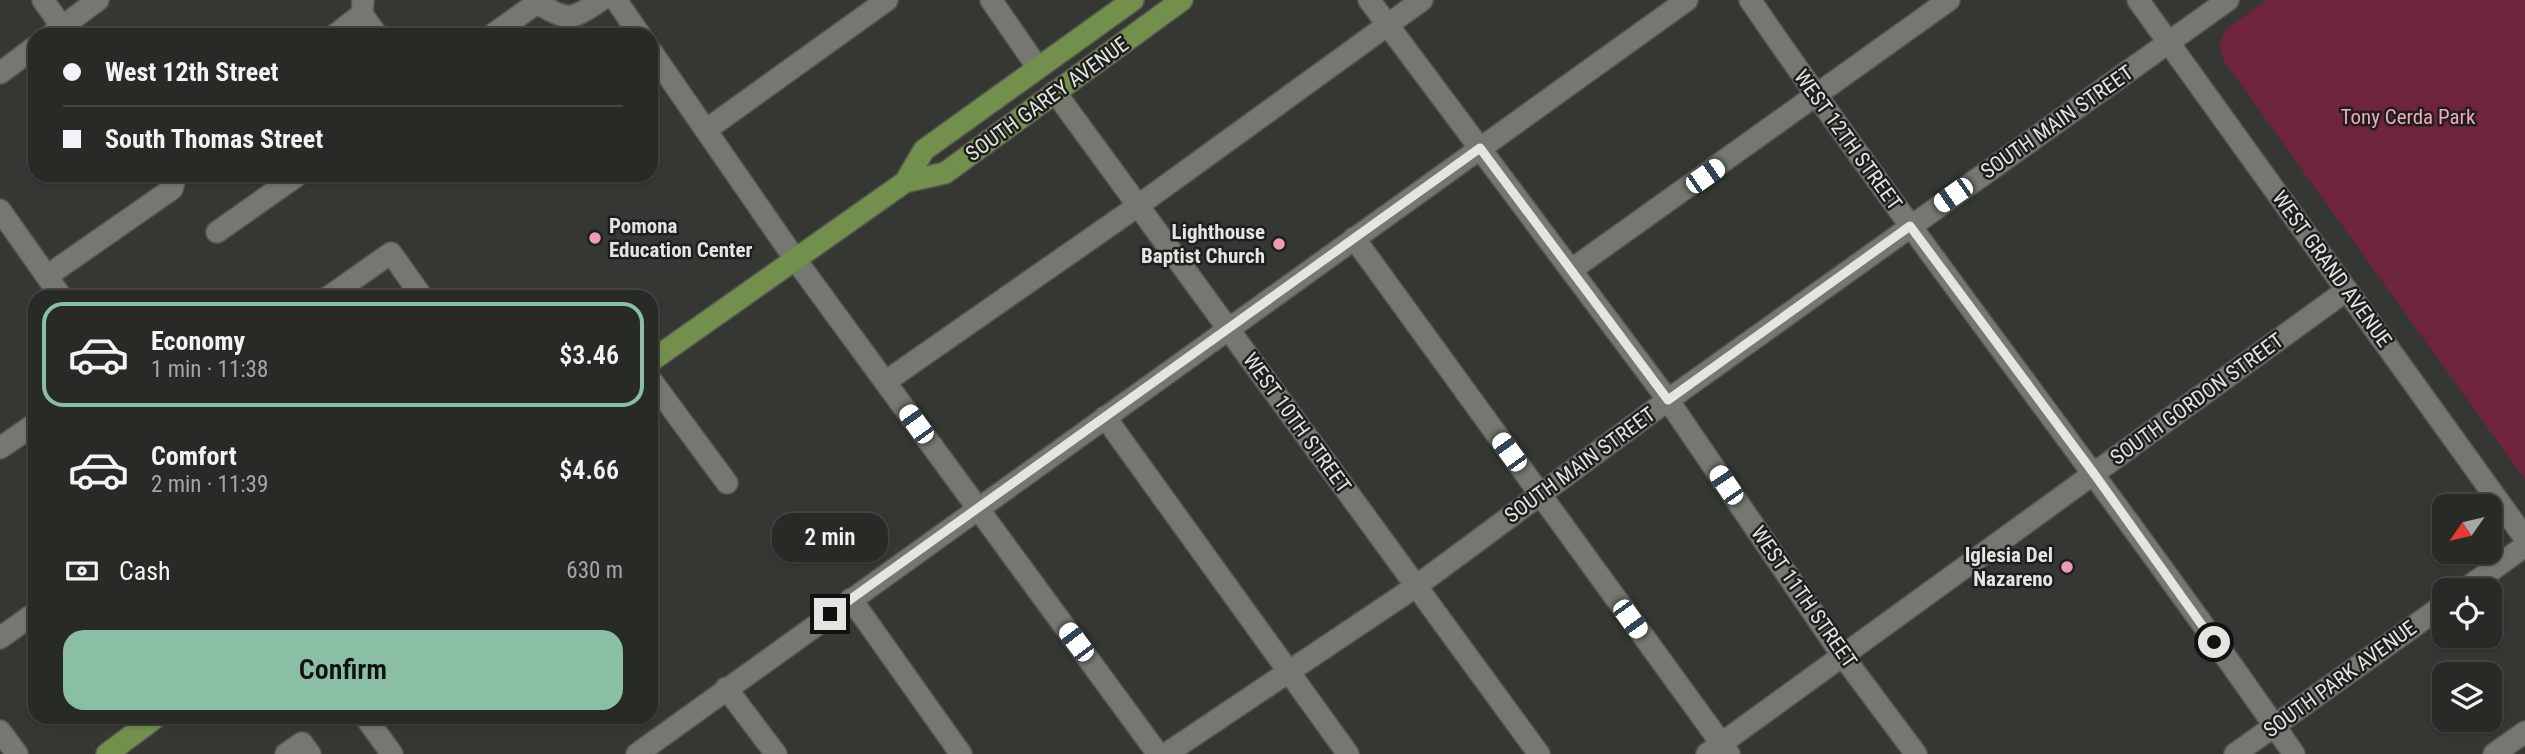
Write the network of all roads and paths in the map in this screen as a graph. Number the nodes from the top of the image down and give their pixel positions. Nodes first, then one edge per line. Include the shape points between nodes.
1 (43, 0) edge
2 (98, 0) edge
3 (601, 0) edge
4 (887, 0) edge
5 (991, 0) edge
6 (1133, 0) edge
7 (1182, 0) edge
8 (1369, 0) edge
9 (1422, 0) edge
10 (1687, 0) edge
11 (1750, 0) edge
12 (1949, 0) edge
13 (2138, 0) edge
14 (2228, 0) edge
15 (624, 3) edge
16 (363, 7) edge
17 (1387, 24) junction
18 (55, 28) edge
19 (60, 28) edge
20 (342, 28) edge
21 (374, 28) edge
22 (502, 28) edge
23 (636, 28) edge
24 (2169, 42) junction
25 (28, 52) edge
26 (658, 61) edge
27 (1038, 68) junction
28 (0, 73) edge
29 (1055, 92) junction
30 (1816, 96) junction
31 (706, 130) junction
32 (1480, 148) junction
33 (174, 182) edge
34 (288, 182) edge
35 (905, 182) junction
36 (1139, 205) junction
37 (0, 210) edge
38 (1910, 226) junction
39 (217, 232) dead end
40 (1354, 238) junction
41 (794, 259) junction
42 (1571, 270) junction
43 (47, 276) junction
44 (57, 290) edge
45 (338, 290) edge
46 (417, 290) edge
47 (2347, 290) junction
48 (1230, 328) junction
49 (658, 356) edge
50 (885, 382) junction
51 (658, 389) edge
52 (1668, 400) junction
53 (1105, 417) junction
54 (28, 429) edge
55 (0, 448) edge
56 (2095, 475) junction
57 (727, 483) dead end
58 (1539, 495) junction
59 (977, 509) junction
60 (2525, 538) edge
61 (2525, 546) edge
62 (2481, 578) edge
63 (1415, 587) junction
64 (851, 599) junction
65 (2432, 613) edge
66 (28, 618) edge
67 (0, 638) edge
68 (1842, 655) junction
69 (1288, 672) junction
70 (726, 688) junction
71 (147, 724) edge
72 (370, 724) edge
73 (2274, 726) junction
74 (0, 731) edge
75 (2525, 732) edge
76 (1719, 750) edge
77 (17, 754) edge
78 (107, 754) edge
79 (286, 754) edge
80 (310, 754) edge
81 (392, 754) edge
82 (637, 754) edge
83 (776, 754) edge
84 (961, 754) edge
85 (1158, 754) edge
86 (1167, 754) edge
87 (1348, 754) edge
88 (1539, 754) edge
89 (1916, 754) edge
90 (2235, 754) edge
91 (2294, 754) edge
92 (2494, 754) edge

1 - 18 street
2 - 19 street
3 - 22 street via 577,17 560,16 537,3
4 - 31 street
5 - 27 street
6 - 27 main road, SOUTH GAREY AVENUE
7 - 29 main road, SOUTH GAREY AVENUE
8 - 17 street, WEST 11TH STREET
9 - 17 street
10 - 32 street
11 - 30 street, WEST 12TH STREET
12 - 30 street
13 - 24 street, WEST GRAND AVENUE
14 - 24 street, SOUTH MAIN STREET
15 - 23 street
16 - 20 street
16 - 21 street
17 - 32 street, WEST 11TH STREET
17 - 36 street
24 - 38 street, SOUTH MAIN STREET
24 - 47 street, WEST GRAND AVENUE
25 - 28 street
26 - 31 street
27 - 35 main road, SOUTH GAREY AVENUE via 924,150
29 - 35 main road, SOUTH GAREY AVENUE via 945,173
29 - 36 street, WEST 10TH STREET
30 - 38 street, WEST 12TH STREET
30 - 42 street
31 - 41 street
32 - 40 street
32 - 42 street, WEST 11TH STREET
33 - 43 street via 172,189
34 - 39 street
35 - 41 main road, SOUTH GAREY AVENUE
36 - 48 street, WEST 10TH STREET
36 - 50 street
37 - 43 street
38 - 52 street, SOUTH MAIN STREET
38 - 56 street, WEST 12TH STREET
40 - 48 street
40 - 58 street
41 - 49 main road, SOUTH GAREY AVENUE
41 - 50 street
42 - 52 street, WEST 11TH STREET
43 - 44 street
45 - 46 street via 391,253
47 - 56 street, SOUTH GORDON STREET
47 - 60 street, WEST GRAND AVENUE
48 - 53 street
48 - 63 street, WEST 10TH STREET
50 - 59 street
51 - 57 street
52 - 58 street, SOUTH MAIN STREET
52 - 68 street, WEST 11TH STREET
53 - 59 street
53 - 69 street
54 - 55 street
56 - 68 street, SOUTH GORDON STREET
56 - 73 street, WEST 12TH STREET
58 - 63 street, SOUTH MAIN STREET
58 - 76 street
59 - 64 street
59 - 85 street
61 - 62 street
63 - 69 street, SOUTH MAIN STREET
63 - 88 street, WEST 10TH STREET
64 - 70 street
64 - 84 street
65 - 73 street, SOUTH PARK AVENUE
66 - 67 street
68 - 76 street, SOUTH GORDON STREET
68 - 89 street, WEST 11TH STREET
69 - 86 street, SOUTH MAIN STREET
69 - 87 street
70 - 82 street
70 - 83 street
71 - 78 main road
72 - 81 street
73 - 90 street, SOUTH PARK AVENUE
73 - 91 street, WEST 12TH STREET
74 - 77 street
75 - 92 street
79 - 80 street via 302,743

